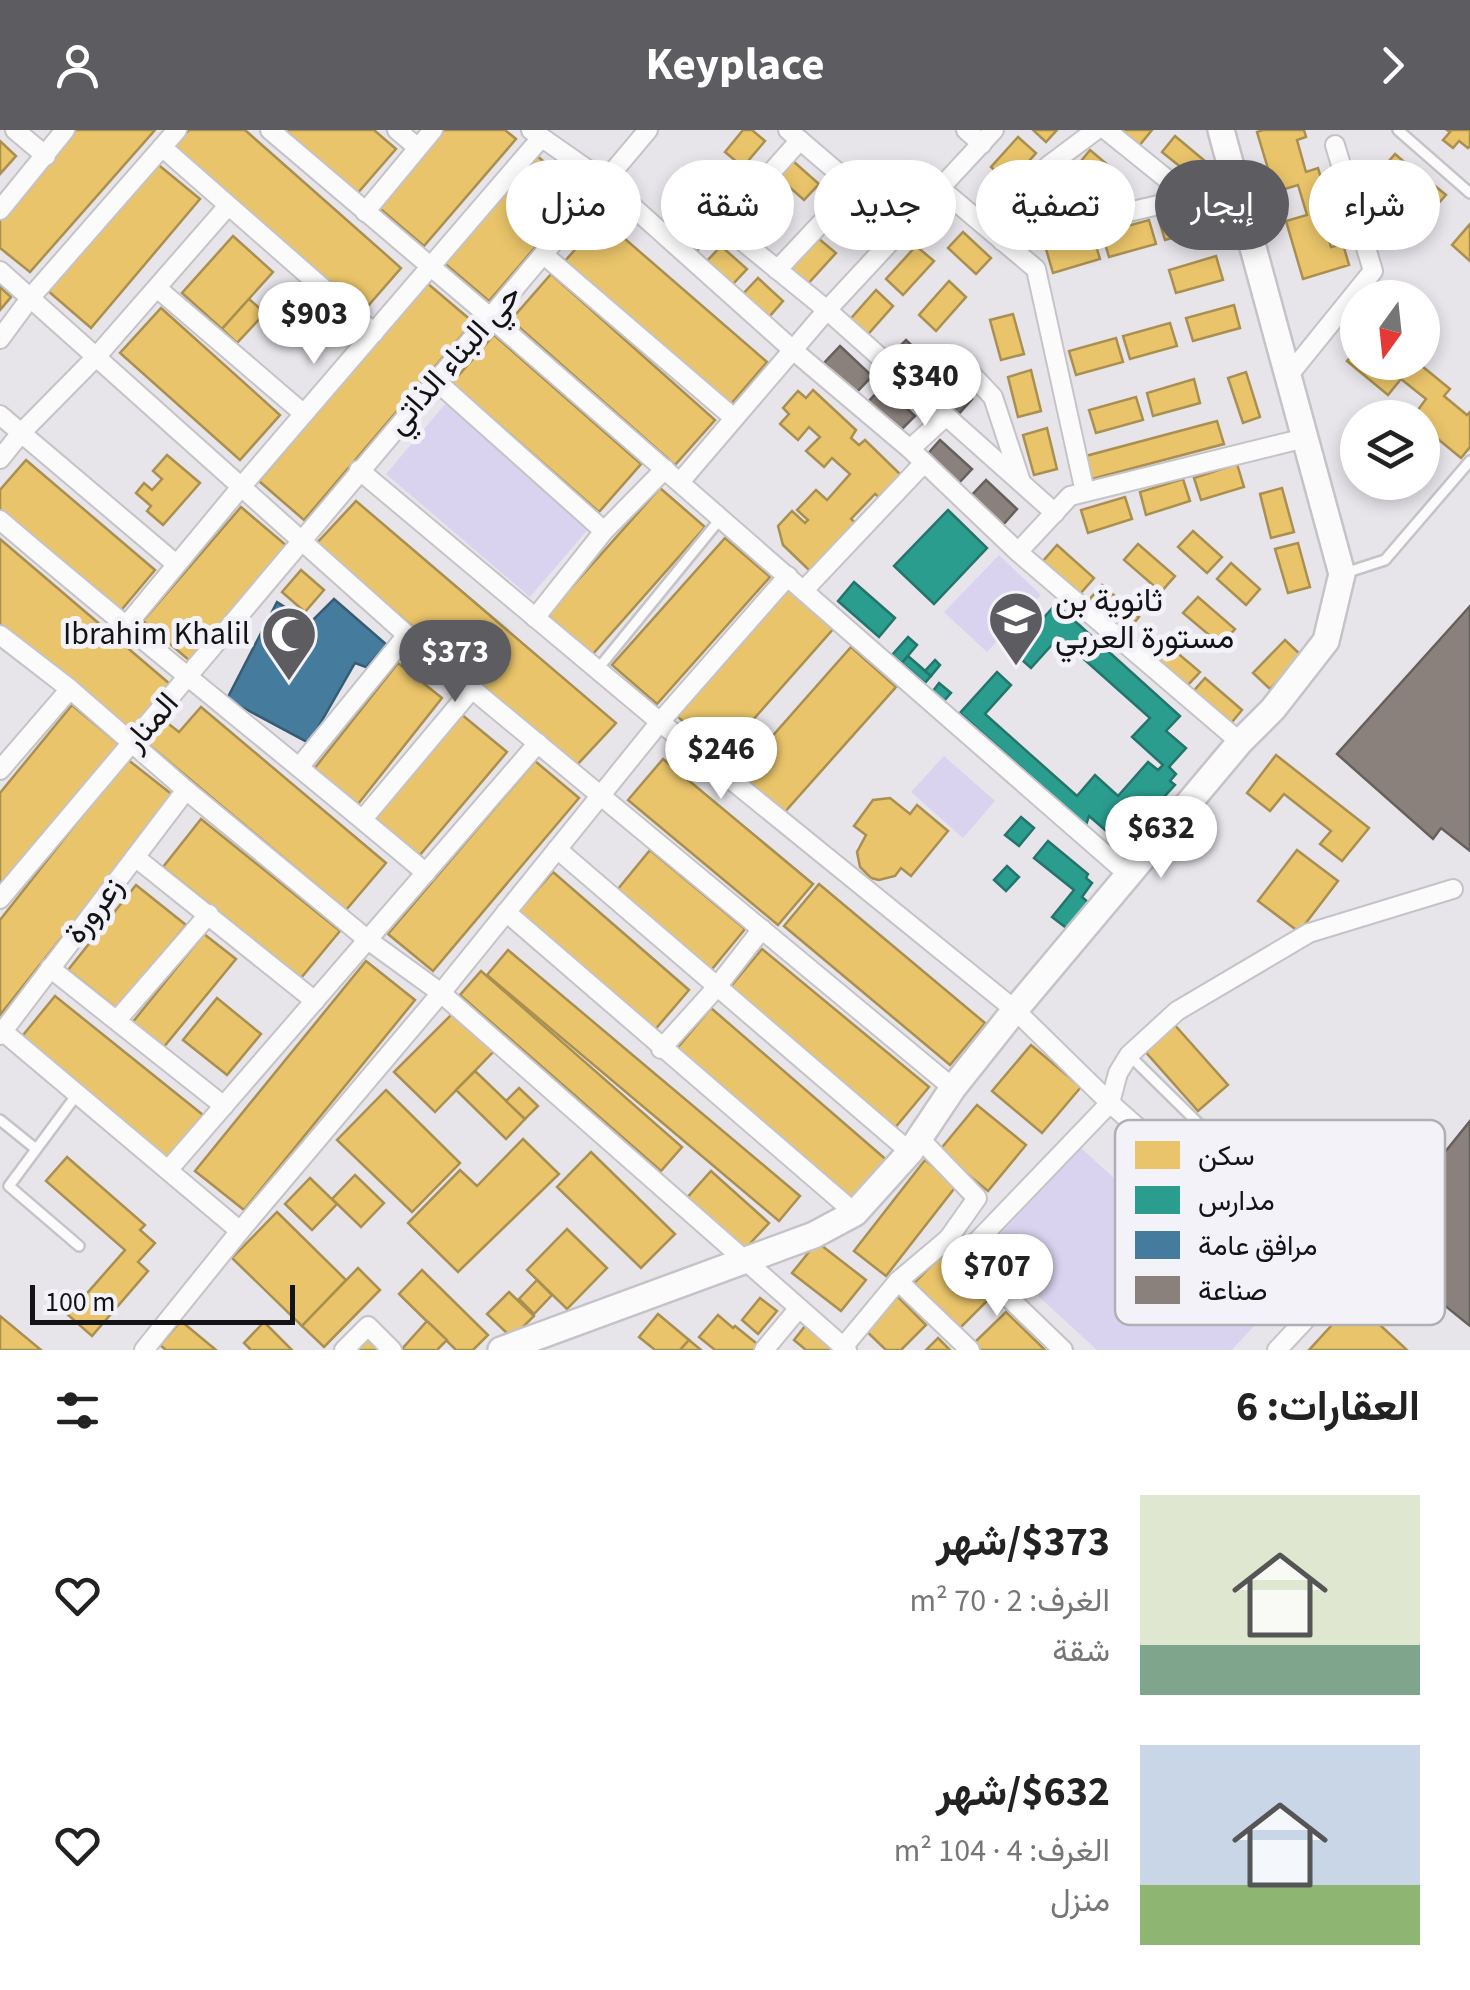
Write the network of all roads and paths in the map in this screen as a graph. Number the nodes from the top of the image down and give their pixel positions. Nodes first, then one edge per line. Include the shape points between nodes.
1 (15, 130) edge
2 (65, 130) edge
3 (177, 130) edge
4 (270, 130) edge
5 (396, 130) edge
6 (433, 130) edge
7 (648, 130) edge
8 (966, 130) edge
9 (1096, 130) edge
10 (1106, 130) edge
11 (1398, 130) edge
12 (1218, 133) edge
13 (536, 134) edge
14 (794, 135) edge
15 (988, 137) edge
16 (1336, 146) dead end
17 (162, 147) junction
18 (418, 148) junction
19 (46, 156) junction
20 (574, 160) edge
21 (622, 160) edge
22 (823, 160) edge
23 (1056, 160) edge
24 (956, 172) edge
25 (1470, 193) edge
26 (956, 202) edge
27 (227, 207) junction
28 (0, 210) edge
29 (1135, 210) edge
30 (365, 212) junction
31 (641, 214) edge
32 (976, 218) edge
33 (814, 231) edge
34 (548, 250) edge
35 (883, 250) edge
36 (1014, 250) edge
37 (544, 255) junction
38 (432, 266) junction
39 (777, 270) junction
40 (0, 271) edge
41 (157, 288) junction
42 (31, 297) junction
43 (827, 310) junction
44 (490, 317) junction
45 (374, 333) junction
46 (0, 339) edge
47 (794, 351) junction
48 (96, 356) junction
49 (958, 360) dead end
50 (1288, 376) junction
51 (435, 380) junction
52 (304, 414) junction
53 (0, 415) edge
54 (946, 416) junction
55 (734, 418) junction
56 (20, 432) junction
57 (1305, 438) junction
58 (917, 456) junction
59 (0, 459) edge
60 (1470, 461) edge
61 (358, 470) junction
62 (672, 476) junction
63 (1021, 483) junction
64 (241, 487) junction
65 (1085, 492) junction
66 (1055, 513) junction
67 (721, 518) junction
68 (0, 520) edge
69 (604, 531) junction
70 (302, 544) junction
71 (1018, 552) junction
72 (176, 564) junction
73 (1342, 574) junction
74 (788, 576) junction
75 (804, 590) junction
76 (535, 618) junction
77 (125, 627) junction
78 (0, 635) edge
79 (407, 635) junction
80 (597, 670) junction
81 (189, 678) junction
82 (70, 689) junction
83 (472, 689) junction
84 (660, 722) junction
85 (133, 742) junction
86 (1240, 742) junction
87 (538, 743) junction
88 (3, 759) edge
89 (300, 766) junction
90 (186, 790) junction
91 (600, 794) junction
92 (362, 819) junction
93 (557, 849) junction
94 (135, 857) junction
95 (426, 873) junction
96 (1130, 876) junction
97 (1453, 889) dead end
98 (0, 899) edge
99 (506, 912) junction
100 (209, 914) junction
101 (762, 929) junction
102 (368, 940) junction
103 (50, 968) junction
104 (716, 988) junction
105 (441, 993) junction
106 (315, 1002) junction
107 (1015, 1010) junction
108 (118, 1019) junction
109 (1, 1032) edge
110 (662, 1049) junction
111 (1129, 1055) junction
112 (953, 1088) junction
113 (78, 1093) junction
114 (1110, 1102) junction
115 (224, 1106) junction
116 (0, 1120) edge
117 (1130, 1120) edge
118 (1195, 1120) edge
119 (915, 1145) junction
120 (36, 1149) junction
121 (169, 1170) junction
122 (855, 1213) junction
123 (240, 1231) junction
124 (948, 1238) junction
125 (80, 1246) dead end
126 (965, 1254) junction
127 (745, 1260) junction
128 (898, 1280) junction
129 (799, 1308) junction
130 (1300, 1325) edge
131 (846, 1348) edge
132 (144, 1350) edge
133 (344, 1350) edge
134 (392, 1350) edge
135 (501, 1350) edge
136 (764, 1350) edge
137 (970, 1350) edge
138 (1063, 1350) edge
139 (1277, 1350) edge

1 - 19 street
2 - 19 street
3 - 17 street
4 - 30 street
5 - 18 street
6 - 18 street
7 - 21 street, حي البناء الذاتي
8 - 15 street
9 - 23 street
10 - 29 street via 1172,184 1164,204
11 - 25 lane
12 - 50 street
13 - 20 street
13 - 38 street
14 - 22 street
14 - 39 street via 728,222 730,232
15 - 24 street
16 - 50 street via 1372,271
17 - 27 street
17 - 42 street
18 - 30 street
19 - 28 street
26 - 32 street
27 - 41 street
27 - 45 street
30 - 38 street
31 - 47 street
33 - 39 street
34 - 37 street, حي البناء الذاتي
35 - 43 street
36 - 65 street via 1036,269
37 - 44 street, حي البناء الذاتي
37 - 55 street
38 - 44 street
38 - 45 street
39 - 43 street
40 - 42 street
41 - 48 street
41 - 52 street
42 - 46 street
42 - 48 street
43 - 47 street
43 - 54 street
44 - 51 street, حي البناء الذاتي
44 - 62 street
45 - 52 street
47 - 55 street
47 - 58 street
48 - 56 street
48 - 64 street
49 - 63 street via 993,398
50 - 57 street
51 - 61 street, حي البناء الذاتي
51 - 69 street
52 - 64 street
53 - 56 street
54 - 58 street
54 - 63 street
55 - 62 street
56 - 59 street
56 - 72 street
57 - 65 street
57 - 73 street
58 - 71 street
58 - 75 street
60 - 73 lane via 1385,560
61 - 70 street, حي البناء الذاتي
61 - 76 street
62 - 67 street
62 - 69 street
63 - 66 street
64 - 70 street
64 - 72 street
65 - 66 street via 1070,496
66 - 71 street
67 - 74 street
67 - 80 lane
68 - 77 street
69 - 76 street
70 - 79 street
70 - 81 street, المنار
71 - 86 street
72 - 77 street
73 - 86 street via 1326,641
74 - 75 street
74 - 84 street
75 - 96 street
76 - 80 street
77 - 81 street
78 - 82 street
79 - 83 street
79 - 89 street
80 - 84 street
81 - 85 street, المنار
81 - 89 street
82 - 85 street
82 - 88 street
83 - 87 street
83 - 92 street
84 - 91 street
84 - 107 street
85 - 90 street
85 - 98 street, المنار
86 - 96 street
87 - 91 street
87 - 95 street
89 - 92 street
90 - 94 street, زعرورة
90 - 102 street
91 - 93 street
91 - 101 street
92 - 95 street
93 - 99 street
93 - 104 street
94 - 100 street
94 - 103 street, زعرورة
95 - 102 street
96 - 107 street
97 - 111 street via 1310,933 1177,1011
99 - 105 street
99 - 110 street
100 - 106 street
100 - 108 street
101 - 104 street
101 - 112 street
102 - 105 street
102 - 106 street
103 - 108 street
103 - 109 street, زعرورة
104 - 110 street
104 - 119 street
105 - 123 street
105 - 127 street
106 - 115 street
107 - 112 street
107 - 114 street
108 - 115 street
109 - 113 street
110 - 122 street
111 - 114 street
111 - 118 lane
112 - 119 street
113 - 120 lane
113 - 121 street
114 - 117 street
114 - 126 street
115 - 121 street
116 - 120 lane
119 - 122 street
119 - 124 street via 978,1198
120 - 125 lane via 8,1186
121 - 123 street
122 - 127 street
123 - 132 street
124 - 126 street
124 - 128 street
126 - 138 street
127 - 129 street
127 - 135 street
128 - 131 street
128 - 137 street
129 - 131 street
129 - 136 street
130 - 139 street
133 - 134 street via 368,1326

